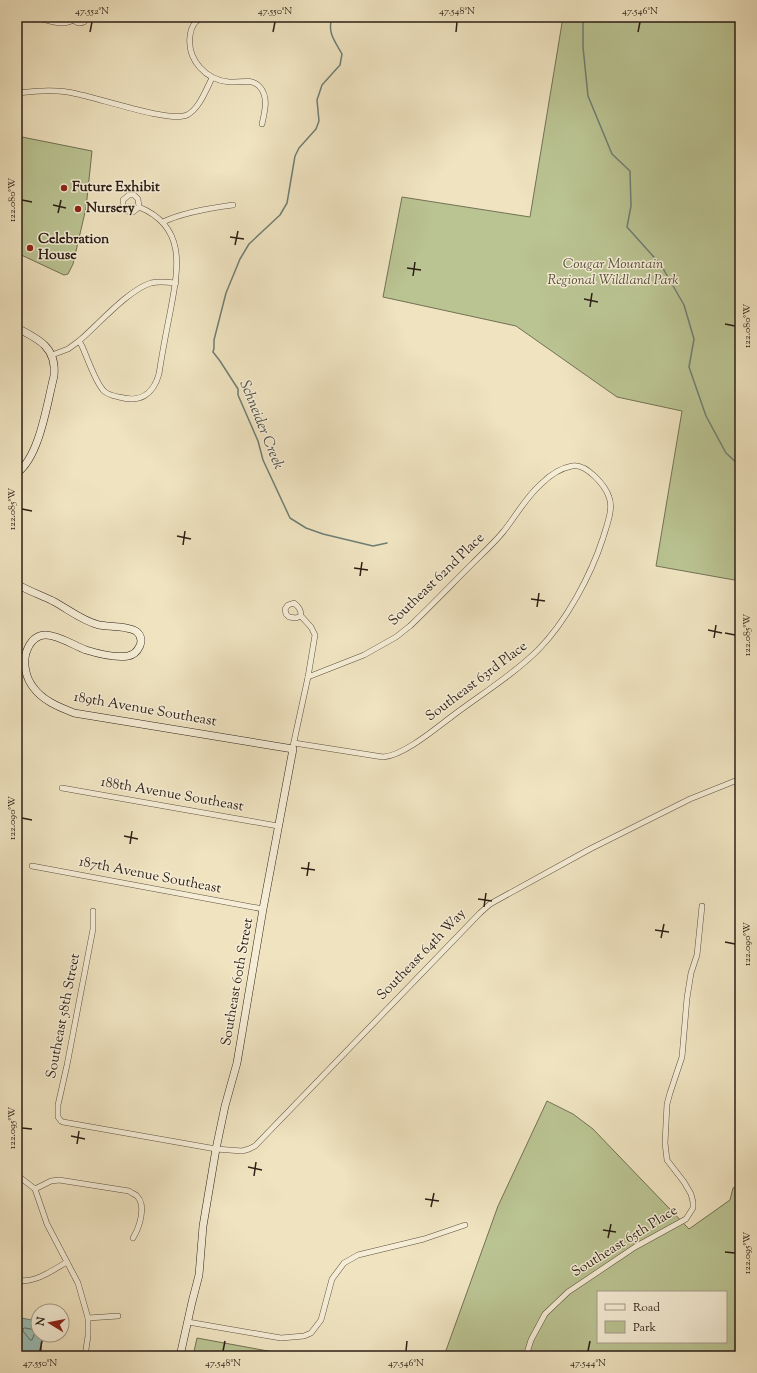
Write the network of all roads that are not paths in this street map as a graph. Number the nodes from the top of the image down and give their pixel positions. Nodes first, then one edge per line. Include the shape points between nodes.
1 (37, 17) edge
2 (88, 17) edge
3 (202, 17) edge
4 (73, 18) edge
5 (212, 78) junction
6 (17, 93) edge
7 (262, 124) dead end
8 (233, 205) dead end
9 (139, 207) dead end
10 (163, 222) junction
11 (176, 283) junction
12 (17, 328) edge
13 (79, 342) junction
14 (52, 355) junction
15 (562, 470) joint
16 (17, 473) edge
17 (17, 584) edge
18 (301, 616) dead end
19 (308, 677) junction
20 (293, 746) junction
21 (394, 756) joint
22 (740, 778) edge
23 (62, 788) dead end
24 (278, 826) junction
25 (32, 866) dead end
26 (702, 906) dead end
27 (263, 909) junction
28 (93, 911) dead end
29 (63, 1122) joint
30 (216, 1149) junction
31 (17, 1175) edge
32 (35, 1189) junction
33 (465, 1225) dead end
34 (133, 1238) dead end
35 (67, 1262) junction
36 (17, 1280) edge
37 (118, 1316) dead end
38 (88, 1318) junction
39 (188, 1322) junction
40 (84, 1356) edge
41 (180, 1356) edge
42 (526, 1356) edge

1 - 4 street via 65,23
2 - 4 street via 82,23 77,23
3 - 5 street via 192,26 189,39 196,63
5 - 6 street via 196,108 178,118 61,91
5 - 7 street via 228,82 246,81 261,88 266,103
8 - 10 street via 180,215
9 - 10 street
10 - 11 street via 170,232 175,249
11 - 13 street via 151,283 137,290
11 - 13 street via 157,381 151,391 141,398 121,398 108,394 100,386
12 - 14 street via 38,339
13 - 14 street
14 - 16 street via 54,376 40,434 26,465
15 - 19 street, Southeast 62nd Place via 541,484 503,532 405,630 364,655
15 - 21 street, Southeast 63rd Place via 580,466 590,472 610,498 607,523 596,556 566,614 538,650 507,676 432,732
17 - 20 street, 189th Avenue Southeast via 87,621 134,630 140,636 138,650 130,655 117,656 87,650 45,634 36,636 24,661 33,687 46,700 74,713
18 - 19 street, Southeast 60th Street via 311,626 315,635
19 - 20 street, Southeast 60th Street
20 - 21 street, 189th Avenue Southeast via 383,757
20 - 24 street, Southeast 60th Street
22 - 30 street, Southeast 64th Way via 690,799 590,849 490,904 255,1146 242,1151
23 - 24 street, 188th Avenue Southeast
24 - 27 street, Southeast 60th Street
25 - 27 street, 187th Avenue Southeast
26 - 42 street, Southeast 65th Place via 697,955 687,998 682,1057 667,1104 665,1143 667,1160 691,1194 693,1208 686,1219 635,1248 568,1292 545,1314 531,1340
27 - 30 street, Southeast 60th Street via 237,1063
28 - 29 street, Southeast 58th Street via 92,936 58,1105 58,1117
29 - 30 street, Southeast 64th Way
30 - 39 street, Southeast 60th Street via 203,1226 199,1275
31 - 32 street
32 - 34 street via 51,1182 67,1181 129,1192 137,1196 141,1207 138,1228
32 - 35 street via 47,1224
33 - 39 street via 424,1239 358,1255 347,1261 332,1279 321,1320 311,1333 304,1336 281,1338
35 - 36 street via 40,1276
35 - 38 street via 78,1283
37 - 38 street
38 - 40 street
39 - 41 street, Southeast 60th Street

